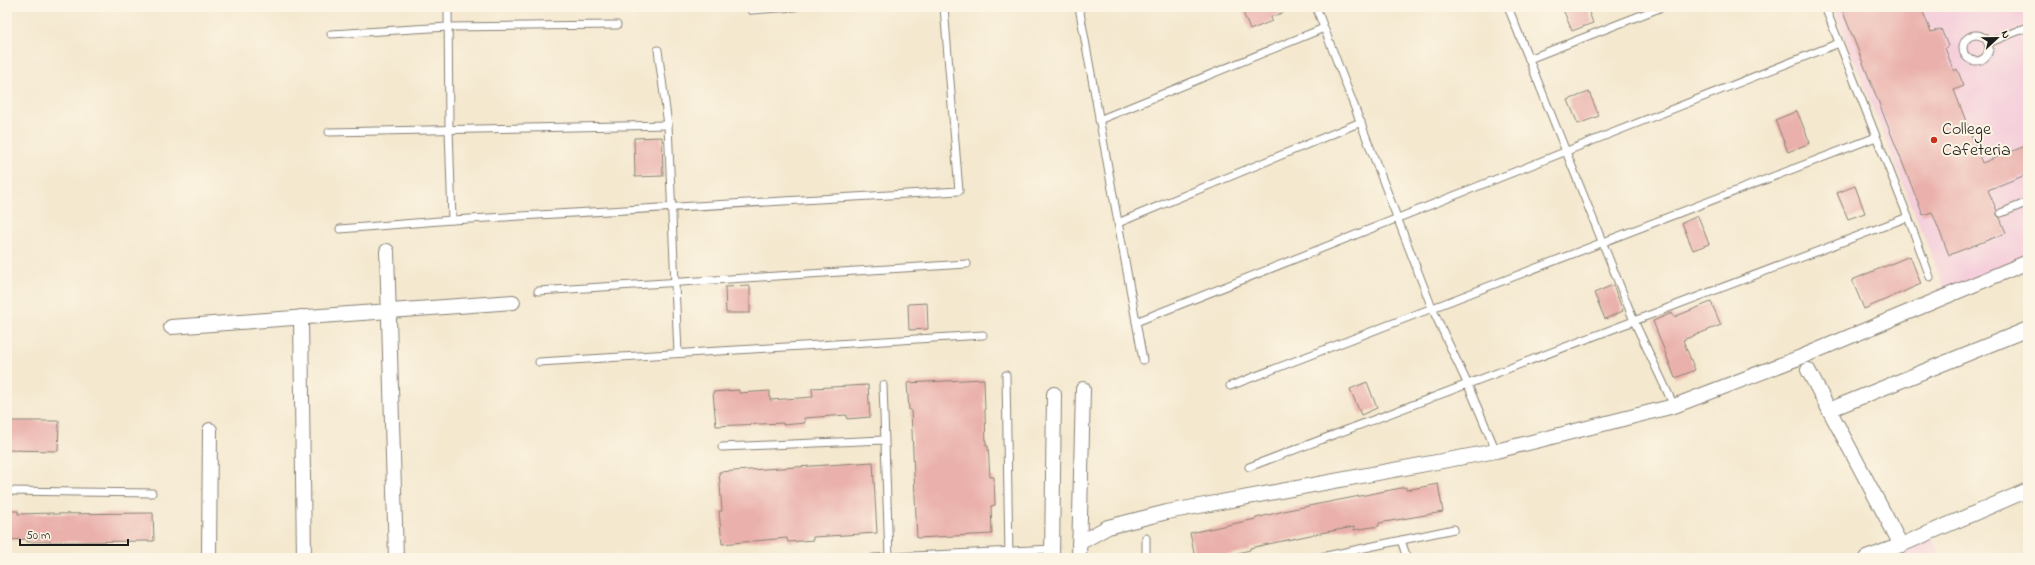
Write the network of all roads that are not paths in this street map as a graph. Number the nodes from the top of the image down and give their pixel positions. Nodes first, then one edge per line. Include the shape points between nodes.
1 (448, 7) edge
2 (750, 7) edge
3 (795, 7) edge
4 (944, 7) edge
5 (1079, 7) edge
6 (1316, 7) edge
7 (1508, 7) edge
8 (1662, 7) edge
9 (1825, 7) edge
10 (617, 25) dead end
11 (2028, 26) edge
12 (448, 27) junction
13 (1324, 28) junction
14 (331, 34) dead end
15 (1839, 43) junction
16 (1988, 43) dead end
17 (658, 50) dead end
18 (1529, 59) junction
19 (1099, 120) junction
20 (1360, 122) junction
21 (668, 125) junction
22 (449, 129) junction
23 (329, 132) dead end
24 (1876, 137) junction
25 (1566, 152) junction
26 (2028, 202) edge
27 (672, 208) junction
28 (2001, 213) dead end
29 (1908, 216) junction
30 (1397, 218) junction
31 (452, 220) junction
32 (1118, 222) junction
33 (340, 229) dead end
34 (1602, 243) junction
35 (387, 251) dead end
36 (2028, 262) edge
37 (968, 264) dead end
38 (1930, 277) dead end
39 (675, 282) junction
40 (538, 290) dead end
41 (513, 302) dead end
42 (1432, 308) junction
43 (389, 311) junction
44 (301, 317) junction
45 (1634, 321) junction
46 (1136, 322) junction
47 (171, 327) dead end
48 (2028, 329) edge
49 (983, 335) dead end
50 (678, 353) junction
51 (1143, 360) dead end
52 (539, 362) dead end
53 (1808, 370) dead end
54 (1006, 375) dead end
55 (883, 385) dead end
56 (1468, 385) junction
57 (1230, 386) dead end
58 (1083, 389) dead end
59 (1054, 394) dead end
60 (1674, 406) junction
61 (1829, 410) junction
62 (210, 430) dead end
63 (884, 440) junction
64 (722, 447) dead end
65 (1496, 452) junction
66 (1249, 467) dead end
67 (2028, 490) edge
68 (7, 491) edge
69 (152, 493) dead end
70 (1454, 529) dead end
71 (1146, 538) dead end
72 (1401, 540) junction
73 (1079, 543) junction
74 (1901, 545) junction
75 (1052, 554) edge
76 (1009, 555) edge
77 (209, 558) edge
78 (304, 558) edge
79 (396, 558) edge
80 (873, 558) edge
81 (889, 558) edge
82 (1079, 558) edge
83 (1146, 558) edge
84 (1317, 558) edge
85 (1407, 558) edge
86 (1866, 558) edge

1 - 12 lane
2 - 3 lane via 751,10
4 - 27 lane via 959,191
5 - 19 lane
6 - 13 lane
7 - 18 lane
8 - 18 lane
9 - 15 lane
10 - 12 lane
11 - 16 lane
12 - 14 lane
12 - 22 lane
13 - 19 lane
13 - 20 lane
15 - 24 lane
15 - 25 lane
17 - 21 lane
18 - 25 lane
19 - 32 lane
20 - 30 lane
20 - 32 lane
21 - 22 lane
21 - 27 lane
22 - 23 lane
22 - 31 lane
24 - 29 lane
24 - 34 lane
25 - 30 lane
25 - 34 lane
26 - 28 lane
27 - 31 lane
27 - 39 lane
29 - 38 lane
29 - 45 lane
30 - 42 lane
30 - 46 lane
31 - 33 lane
32 - 46 lane
34 - 42 lane
34 - 45 lane
35 - 43 street
36 - 60 street via 1808,354
37 - 39 lane
39 - 40 lane
39 - 50 lane
41 - 43 street
42 - 56 lane
42 - 57 lane
43 - 44 street
43 - 79 street
44 - 47 street
44 - 78 street
45 - 56 lane
45 - 60 lane
46 - 51 lane
48 - 61 street
49 - 50 lane
50 - 52 lane
53 - 61 street
54 - 76 lane
55 - 63 lane
56 - 65 lane
56 - 66 lane
58 - 73 street
59 - 75 street
60 - 65 street
61 - 74 street
62 - 77 street
63 - 64 lane
63 - 81 lane
65 - 73 street via 1167,512 1108,527
67 - 74 street
68 - 69 lane
70 - 72 lane
71 - 83 lane
72 - 84 lane
72 - 85 lane
73 - 82 street
74 - 86 street
75 - 76 lane
76 - 81 lane
80 - 81 lane

